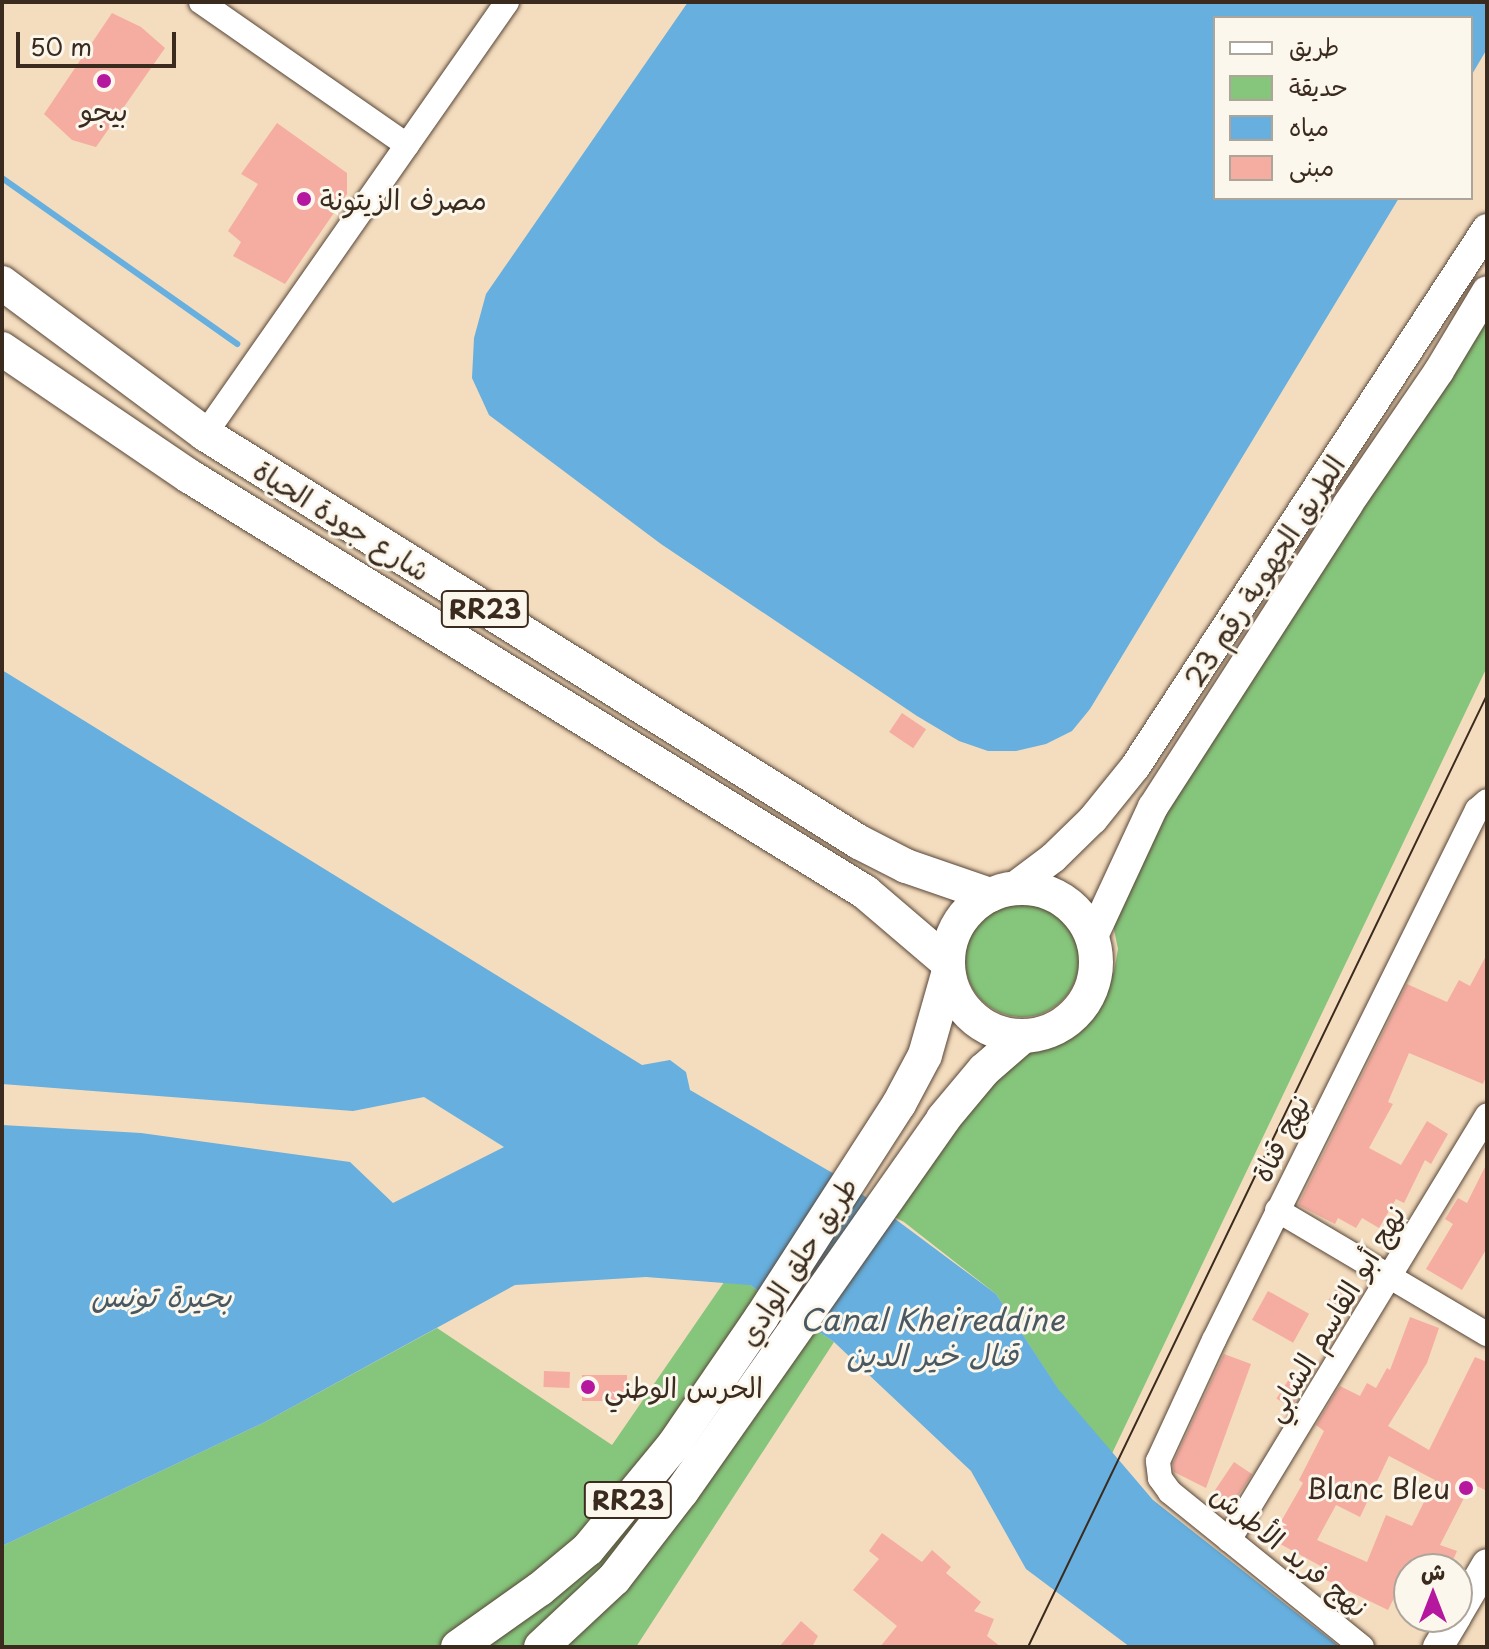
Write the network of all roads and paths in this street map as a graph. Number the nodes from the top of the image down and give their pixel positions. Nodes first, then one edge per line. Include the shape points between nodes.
1 (201, 2) edge
2 (507, 2) edge
3 (407, 145) junction
4 (1487, 229) edge
5 (2, 283) edge
6 (1487, 291) edge
7 (2, 349) edge
8 (205, 434) junction
9 (1484, 802) edge
10 (1002, 891) junction
11 (1093, 936) junction
12 (948, 968) junction
13 (1022, 1037) junction
14 (1487, 1115) edge
15 (1277, 1210) junction
16 (1392, 1277) junction
17 (1487, 1334) edge
18 (1180, 1500) joint
19 (1229, 1540) junction
20 (1487, 1564) edge
21 (1473, 1587) edge
22 (458, 1647) edge
23 (541, 1647) edge
24 (1362, 1647) edge

1 - 3 street
2 - 3 street
3 - 8 street
4 - 10 main road, الطريق الجهوية رقم 23 / RR23 via 1135,767 1053,858
5 - 8 highway, شارع جودة الحياة / RR23
6 - 11 main road, الطريق الجهوية رقم 23 / RR23 via 1153,807
7 - 12 highway, شارع جودة الحياة / RR23 via 189,476 865,892
8 - 10 highway, شارع جودة الحياة / RR23 via 859,842 946,882
9 - 15 street, نهج قناة
10 - 11 highway, RR23 via 1038,889 1062,898
10 - 12 highway, الطريق الجهوية رقم 23 / RR23 via 973,906 959,922 950,941
11 - 13 highway, الطريق الجهوية رقم 23 / RR23 via 1098,960 1084,1005 1046,1033
12 - 13 highway, RR23 via 957,999 973,1019 996,1033
12 - 22 highway, طريق حلق الوادي / RR23 via 925,1055 761,1318 673,1446 588,1549
13 - 23 highway, طريق حلق الوادي / RR23 via 966,1089 614,1579
14 - 16 street, نهج أبو القاسم الشابي
15 - 16 street
15 - 18 street, نهج قناة via 1158,1461 1162,1483
16 - 17 street
16 - 19 street, نهج أبو القاسم الشابي
18 - 19 street, نهج فريد الأطرش
19 - 24 street, نهج فريد الأطرش
20 - 21 main road

